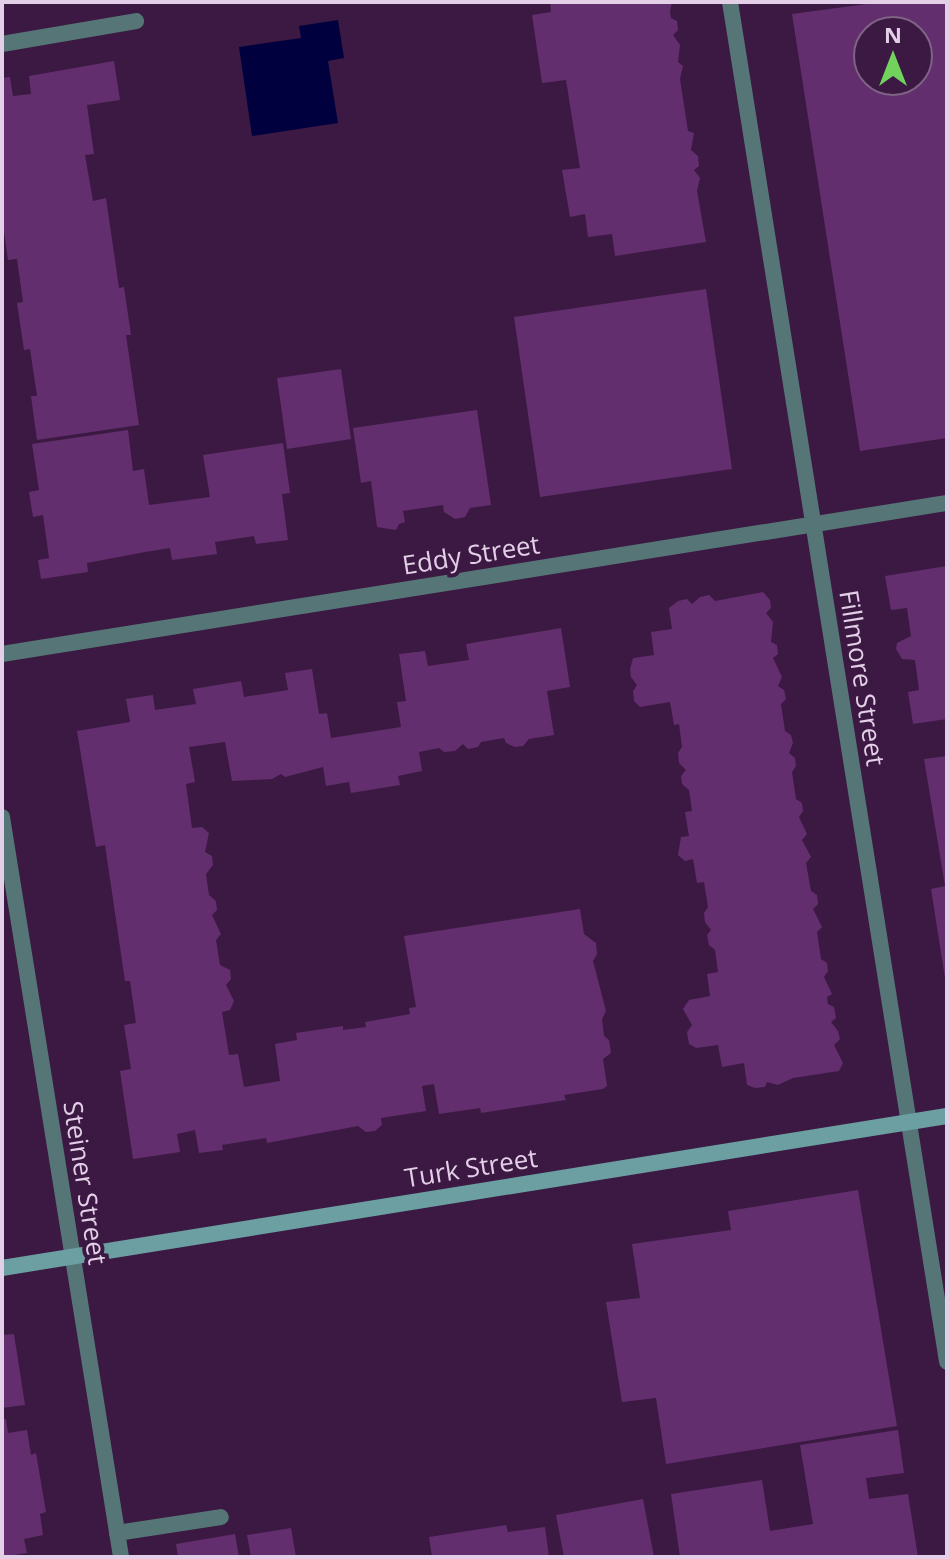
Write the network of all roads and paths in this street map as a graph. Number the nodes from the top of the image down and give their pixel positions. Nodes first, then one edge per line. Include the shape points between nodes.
1 (730, 2) edge
2 (136, 21) dead end
3 (2, 44) edge
4 (947, 503) edge
5 (813, 524) junction
6 (2, 654) edge
7 (2, 817) edge
8 (947, 1116) edge
9 (909, 1122) junction
10 (72, 1257) junction
11 (2, 1268) edge
12 (947, 1362) edge
13 (221, 1517) dead end
14 (117, 1533) junction
15 (121, 1557) edge

1 - 5 street, Fillmore Street
2 - 3 street
4 - 5 street, Eddy Street
5 - 6 street, Eddy Street
5 - 9 street, Fillmore Street
7 - 10 street, Steiner Street
8 - 9 main road, Turk Street
9 - 10 main road, Turk Street
9 - 12 street, Fillmore Street
10 - 11 main road, Turk Street
10 - 14 street, Steiner Street
13 - 14 street
14 - 15 street, Steiner Street

